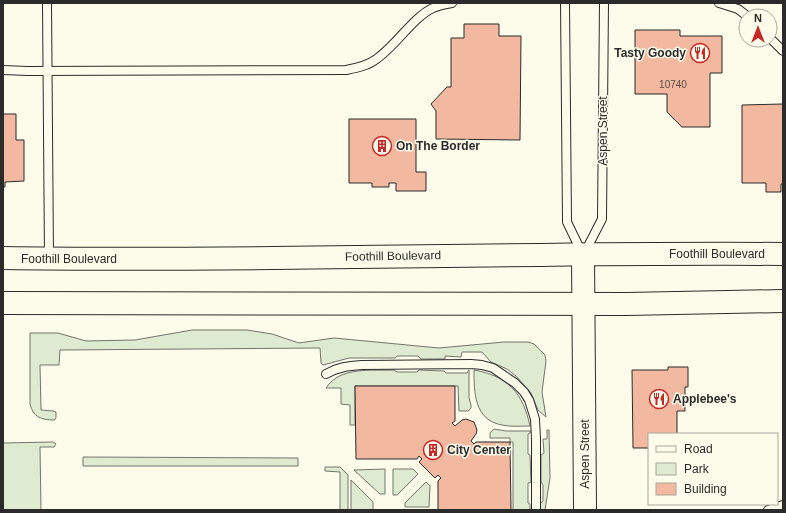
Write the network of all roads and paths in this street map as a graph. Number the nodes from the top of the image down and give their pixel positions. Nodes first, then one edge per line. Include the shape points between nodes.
1 (47, 3) edge
2 (452, 3) edge
3 (565, 3) edge
4 (604, 3) edge
5 (719, 3) edge
6 (738, 9) edge
7 (3, 70) edge
8 (47, 71) junction
9 (583, 254) junction
10 (783, 254) edge
11 (3, 258) edge
12 (49, 259) junction
13 (783, 301) edge
14 (3, 303) edge
15 (584, 303) junction
16 (326, 374) dead end
17 (783, 505) edge
18 (536, 510) edge
19 (585, 510) edge
20 (768, 510) edge

1 - 8 lane
2 - 8 lane via 433,8 421,16 374,62 359,68
3 - 9 lane, Aspen Street via 567,222
4 - 9 lane, Aspen Street via 602,219
5 - 6 lane
7 - 8 lane
8 - 12 lane
9 - 10 main road, Foothill Boulevard
9 - 12 main road, Foothill Boulevard
9 - 15 main road, Aspen Street
11 - 12 main road, Foothill Boulevard
13 - 15 main road
14 - 15 main road
15 - 19 main road, Aspen Street
16 - 18 lane via 344,366 471,364 493,368 505,375 524,392 535,419
17 - 20 lane

